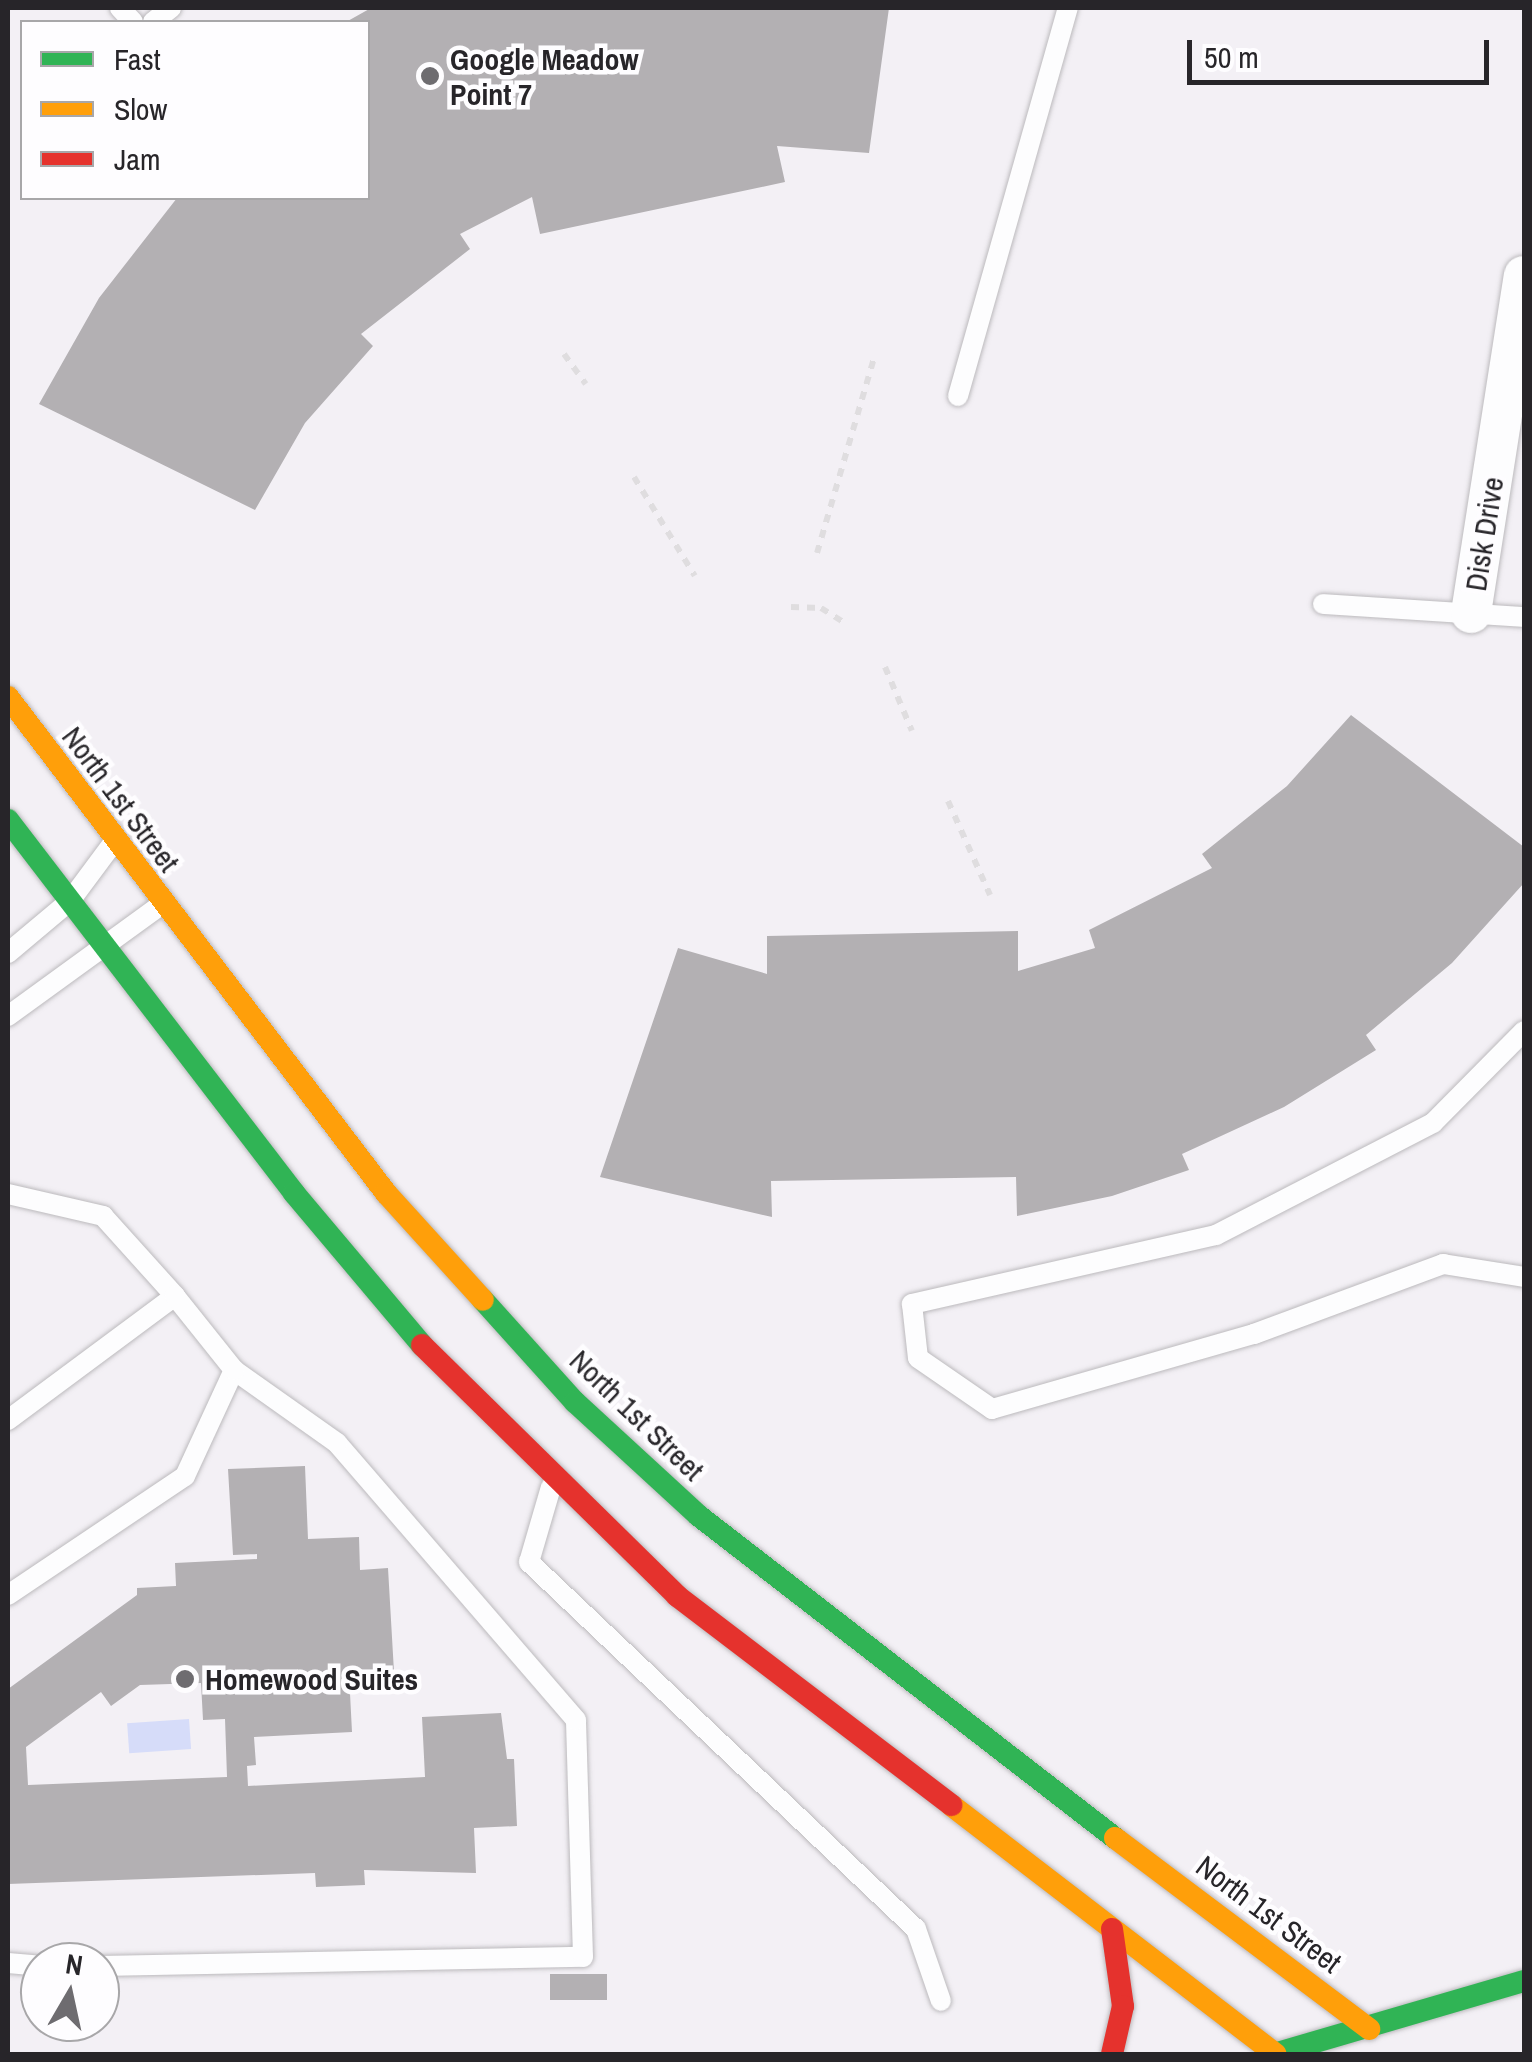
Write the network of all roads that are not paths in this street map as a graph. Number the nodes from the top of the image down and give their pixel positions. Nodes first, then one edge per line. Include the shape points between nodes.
1 (1068, 8) edge
2 (1524, 276) edge
3 (958, 396) dead end
4 (1323, 604) dead end
5 (1472, 614) junction
6 (1524, 617) edge
7 (8, 697) edge
8 (8, 820) edge
9 (114, 841) junction
10 (70, 901) junction
11 (162, 904) junction
12 (105, 944) junction
13 (8, 952) edge
14 (8, 1016) edge
15 (1524, 1032) edge
16 (8, 1194) edge
17 (1524, 1277) edge
18 (175, 1296) junction
19 (234, 1370) junction
20 (8, 1420) edge
21 (553, 1480) junction
22 (8, 1595) edge
23 (1112, 1929) junction
24 (120, 1966) edge
25 (1524, 1981) edge
26 (942, 2001) dead end
27 (1368, 2029) junction
28 (1112, 2054) edge
29 (1275, 2054) edge

1 - 3 lane
2 - 5 street, Disk Drive
4 - 5 lane
5 - 6 lane
7 - 9 main road, North 1st Street
8 - 10 main road
9 - 10 lane
9 - 11 main road, North 1st Street
10 - 12 main road
10 - 13 lane
11 - 12 lane
11 - 27 main road, North 1st Street via 386,1192 575,1402 699,1516 866,1650
12 - 14 lane
12 - 21 main road via 331,1237 454,1382
15 - 17 lane via 1434,1124 1216,1235 912,1304 918,1358 992,1409 1254,1334 1443,1264
16 - 18 lane via 103,1216
18 - 19 lane
18 - 20 lane
19 - 22 lane via 184,1476
19 - 24 lane via 337,1444 576,1720 583,1957
21 - 23 main road via 677,1596
21 - 26 lane via 529,1562 916,1929
23 - 28 main road via 1122,2006
23 - 29 main road
25 - 27 main road
27 - 29 main road

